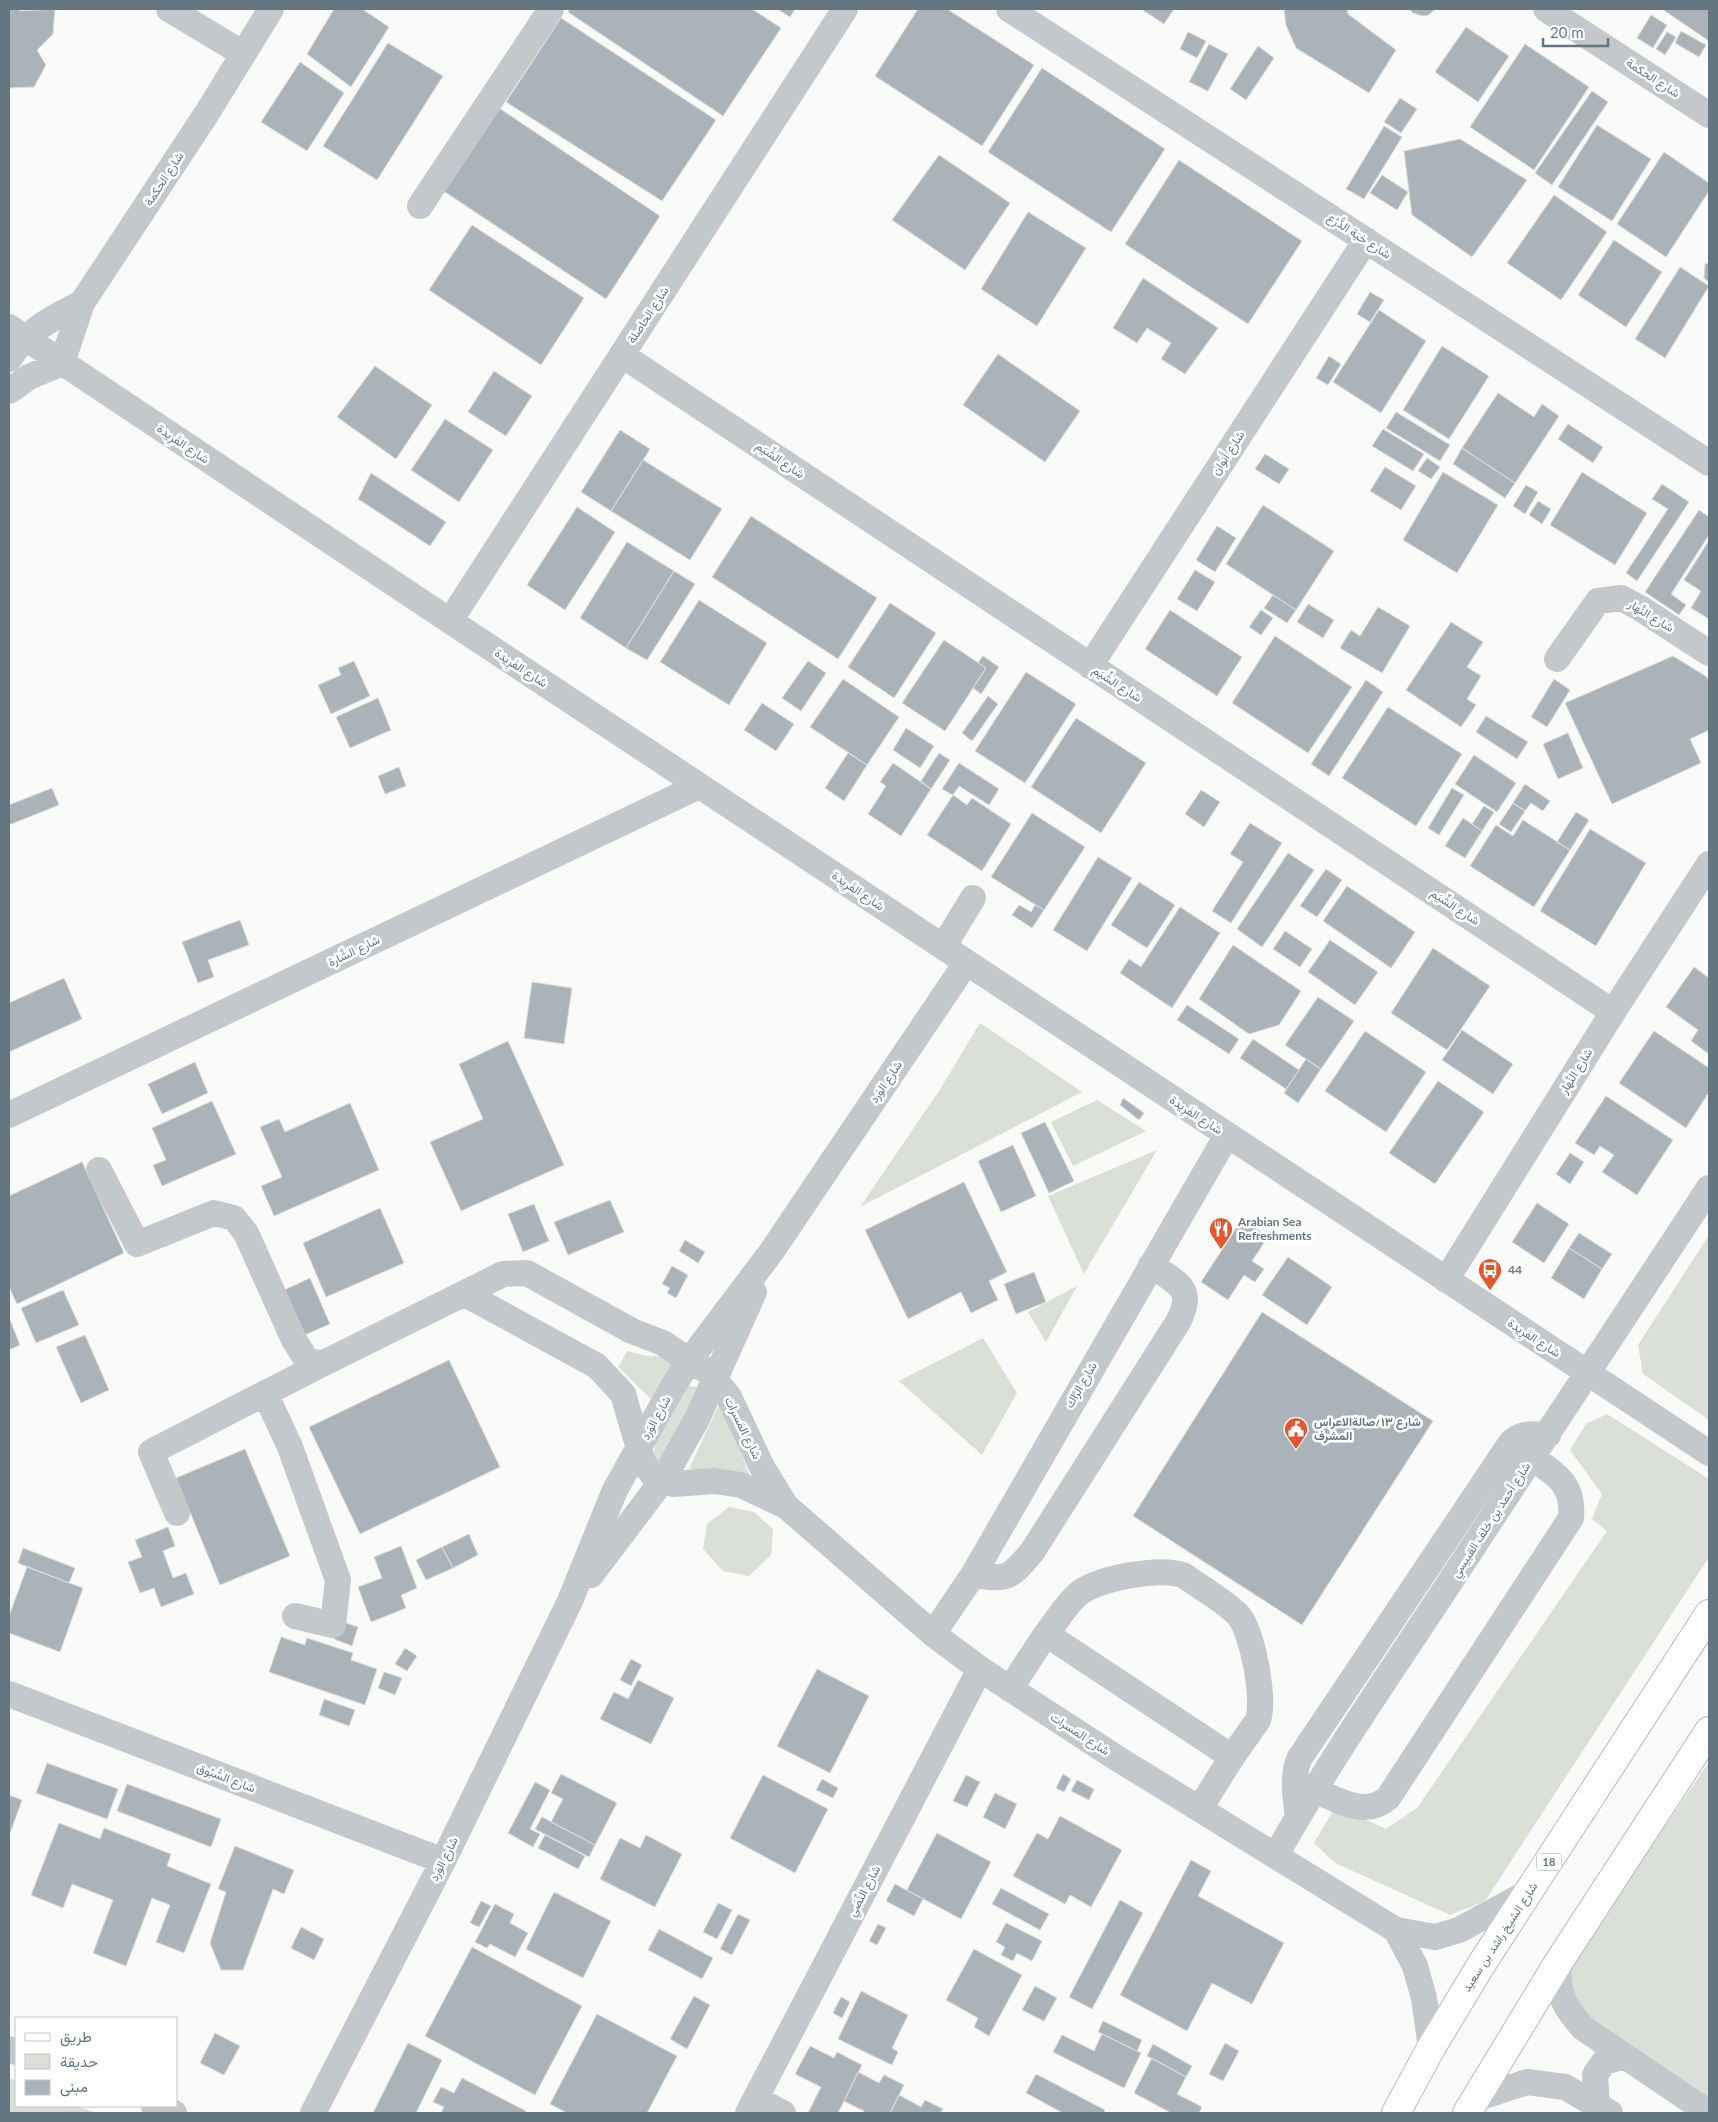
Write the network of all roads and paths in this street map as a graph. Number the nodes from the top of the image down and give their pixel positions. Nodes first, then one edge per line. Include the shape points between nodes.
1 (169, 9) edge
2 (271, 9) edge
3 (551, 9) edge
4 (845, 9) edge
5 (1008, 9) edge
6 (1546, 9) edge
7 (242, 53) junction
8 (1709, 115) edge
9 (420, 206) dead end
10 (1366, 240) junction
11 (82, 303) junction
12 (17, 333) edge
13 (622, 355) junction
14 (9, 359) edge
15 (62, 363) junction
16 (9, 391) edge
17 (1709, 463) edge
18 (450, 621) junction
19 (1709, 653) edge
20 (1557, 659) dead end
21 (1090, 666) junction
22 (698, 786) junction
23 (1709, 864) edge
24 (974, 898) dead end
25 (943, 947) junction
26 (966, 962) junction
27 (1613, 1012) junction
28 (9, 1115) edge
29 (1227, 1135) junction
30 (99, 1170) dead end
31 (1709, 1188) edge
32 (772, 1251) junction
33 (1151, 1265) junction
34 (1446, 1280) junction
35 (465, 1294) junction
36 (689, 1361) junction
37 (324, 1363) junction
38 (1586, 1372) junction
39 (716, 1380) junction
40 (265, 1393) junction
41 (1548, 1435) junction
42 (639, 1448) junction
43 (1709, 1453) edge
44 (1532, 1458) junction
45 (662, 1481) junction
46 (786, 1506) junction
47 (178, 1513) dead end
48 (973, 1575) junction
49 (570, 1601) junction
50 (1709, 1614) edge
51 (295, 1616) dead end
52 (933, 1634) junction
53 (1046, 1634) junction
54 (980, 1669) junction
55 (1010, 1689) junction
56 (9, 1694) edge
57 (1709, 1731) edge
58 (1232, 1757) junction
59 (1314, 1790) junction
60 (1200, 1808) junction
61 (1298, 1816) junction
62 (1276, 1855) junction
63 (443, 1861) junction
64 (1529, 1892) junction
65 (1396, 1930) junction
66 (1558, 1963) junction
67 (1431, 2048) junction
68 (1624, 2056) junction
69 (1703, 2103) edge
70 (752, 2106) edge
71 (1471, 2106) edge
72 (157, 2107) edge
73 (1603, 2110) edge
74 (174, 2113) edge
75 (313, 2113) edge
76 (783, 2113) edge
77 (1396, 2113) edge

1 - 7 street
2 - 7 street, شارع الحكمة
3 - 9 street
4 - 13 street, شارع الحاصلة
5 - 10 street, شارع خبَة الدُّرُع
6 - 8 street, شارع الحكمة
7 - 11 street, شارع الحكمة via 207,113
10 - 17 street, شارع خبَة الدُّرُع
10 - 21 street, شارع أَنوان
11 - 12 street, شارع الحكمة via 40,326
11 - 15 street, شارع الحكمة
12 - 14 street, شارع الحكمة
12 - 15 street, شارع الفَرِيدة
13 - 18 street, شارع الحاصلة
13 - 21 street, شارع الشِّيَم
15 - 16 street via 29,377
15 - 18 street, شارع الفَرِيدة
18 - 22 street, شارع الفَرِيدة
19 - 20 street, شارع النَّهار via 1621,598 1598,601
21 - 27 street, شارع الشِّيَم
22 - 25 street, شارع الفَرِيدة
22 - 28 street, شارع الشَّارة
23 - 27 street, شارع النَّهار
24 - 25 street
25 - 26 street, شارع الفَرِيدة
26 - 29 street, شارع الفَرِيدة
26 - 32 street, شارع الوَرد
27 - 34 street, شارع النَّهار
29 - 33 street, شارع الرَّاك
29 - 34 street, شارع الفَرِيدة
30 - 37 street via 137,1244 214,1213 234,1218 246,1233 294,1340 308,1362
31 - 38 street, شارع أحمد بن خلف القبيسي
32 - 36 street, شارع الوَرد
32 - 39 street, شارع الوَرد
33 - 48 street, شارع الرَّاك
33 - 48 street via 1186,1294 1186,1305 1178,1322 1032,1552 1014,1572 1000,1579
34 - 38 street, شارع الفَرِيدة
35 - 36 street, شارع المَسرات via 503,1274 527,1273 632,1332 663,1343
35 - 37 street, شارع المَسرات
35 - 42 street via 597,1366 624,1394
36 - 39 street, شارع المَسرات via 708,1371
36 - 42 street, شارع الوَرد
37 - 40 street, شارع المَسرات
38 - 41 street, شارع أحمد بن خلف القبيسي
38 - 43 street, شارع الفَرِيدة
39 - 45 street, شارع الوَرد
39 - 46 street, شارع المَسرات via 729,1397 762,1467
40 - 47 street, شارع المَسرات via 151,1452
40 - 51 street via 290,1447 338,1580 333,1625
41 - 44 street, شارع أحمد بن خلف القبيسي
41 - 61 street via 1522,1435 1510,1444 1299,1759 1294,1796
42 - 45 street via 647,1470
42 - 49 street, شارع الوَرد via 615,1490
44 - 59 street, شارع أحمد بن خلف القبيسي
44 - 59 street via 1560,1477 1568,1491 1571,1518 1388,1798 1374,1807 1362,1808
45 - 46 street, شارع المَسرات via 674,1484 714,1481 741,1485
45 - 49 street, شارع الوَرد
46 - 52 street, شارع المَسرات
48 - 52 street, شارع الرَّاك
49 - 63 street, شارع الوَرد
50 - 64 main road, شارع الشيخ راشد بن سعيد / 18
52 - 54 street, شارع المَسرات
53 - 55 street
53 - 58 street
53 - 58 street via 1077,1594 1094,1583 1157,1571 1183,1575 1237,1614 1249,1635 1261,1697 1260,1714
54 - 55 street, شارع المَسرات
54 - 70 street, شارع النِّصَي
55 - 60 street, شارع المَسرات
56 - 63 street, شارع السُّبُوق
57 - 66 main road
58 - 60 street
59 - 61 street, شارع أحمد بن خلف القبيسي
60 - 62 street, شارع المَسرات
61 - 62 street, شارع أحمد بن خلف القبيسي
62 - 65 street, شارع المَسرات
63 - 75 street, شارع الوَرد
64 - 65 street, شارع المَسرات via 1459,1930 1435,1937
64 - 67 main road, شارع الشيخ راشد بن سعيد / 18
65 - 67 street via 1415,1966 1424,1998
66 - 68 street via 1559,1990 1567,2010 1583,2028
66 - 71 main road
67 - 77 main road, شارع الشيخ راشد بن سعيد / 18
68 - 69 street
68 - 73 street via 1604,2062 1595,2075
70 - 76 street
71 - 73 street via 1526,2082 1565,2087
72 - 74 street

